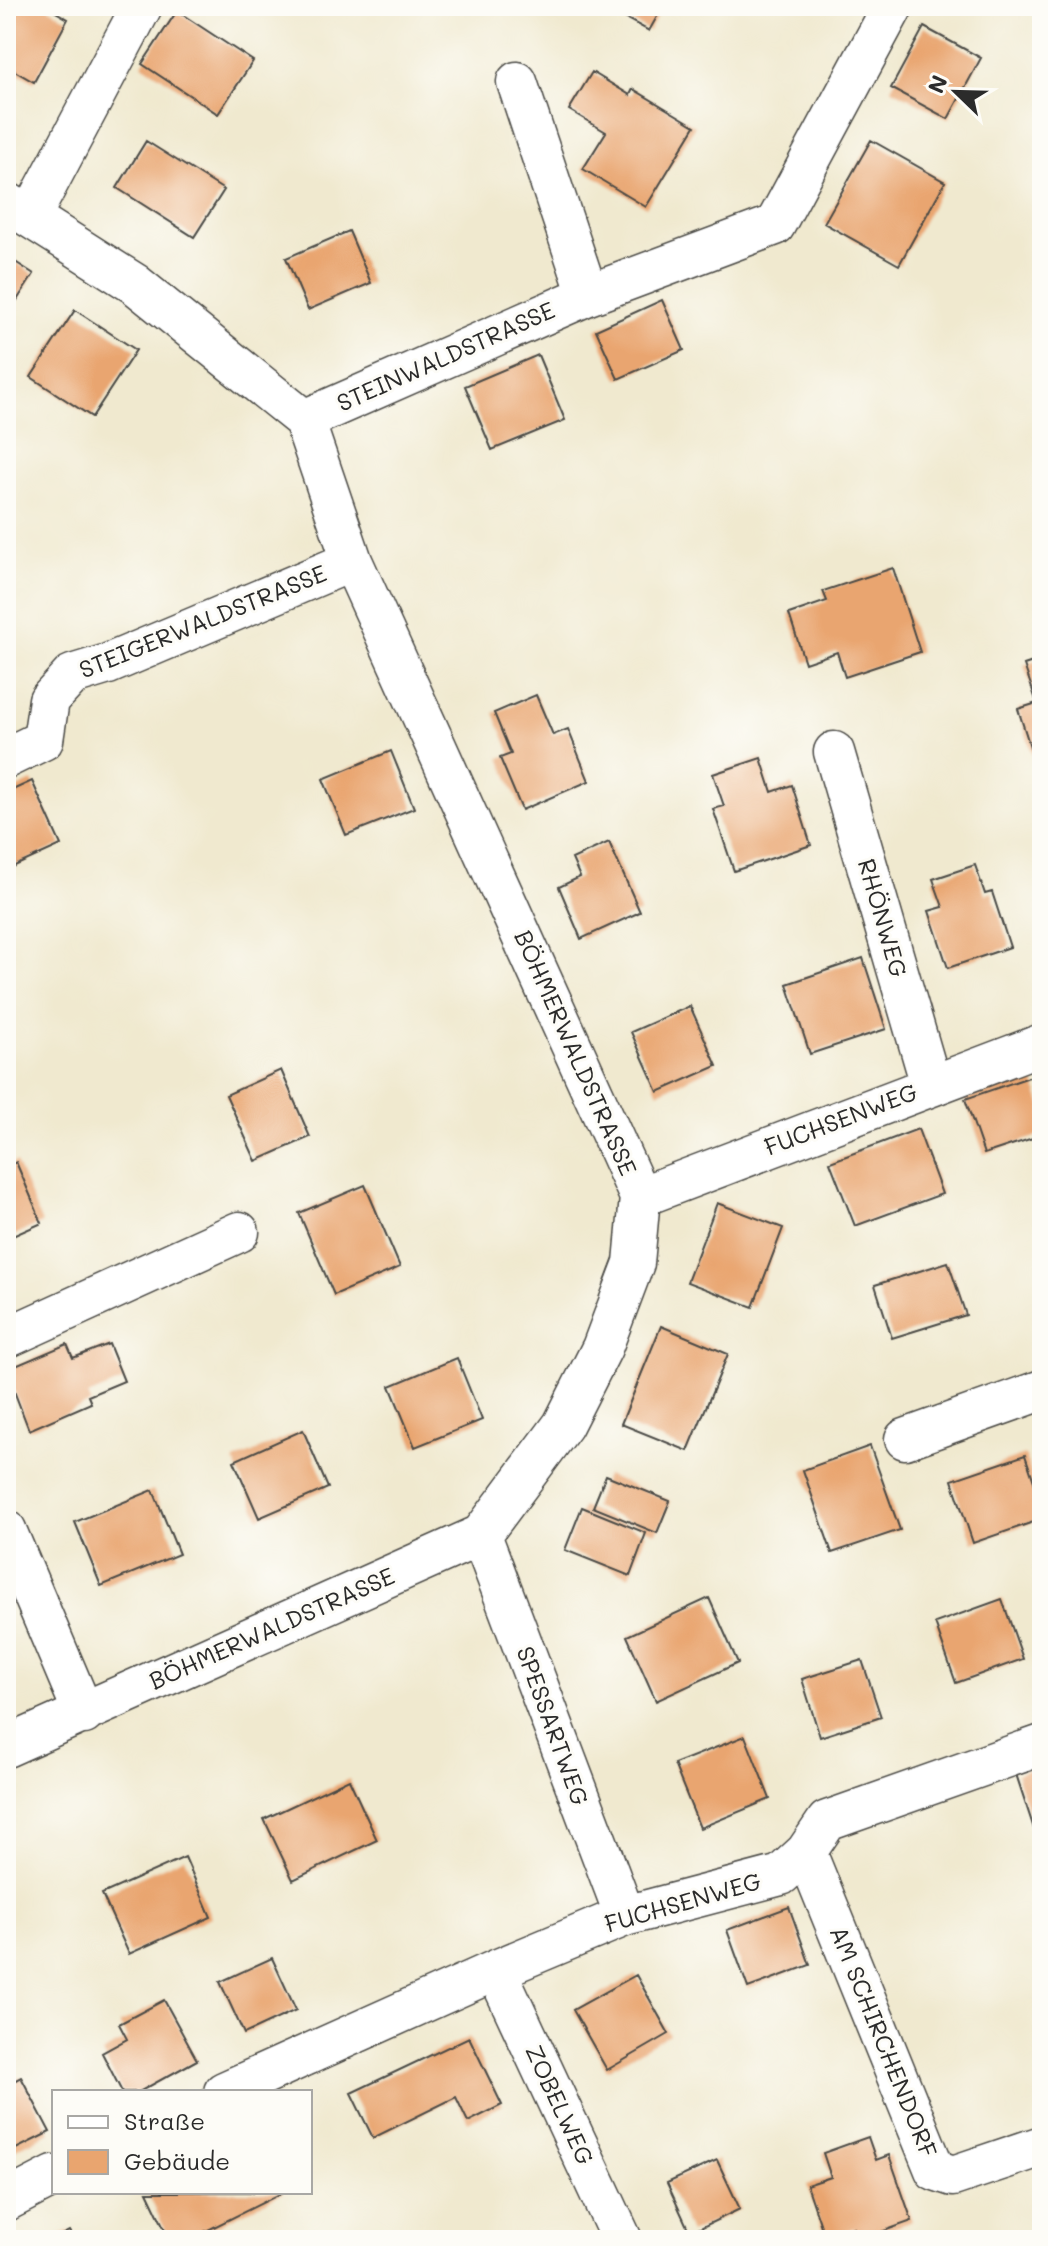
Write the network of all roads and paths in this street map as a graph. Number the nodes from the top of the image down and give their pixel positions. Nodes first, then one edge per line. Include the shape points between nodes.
1 (142, 6) edge
2 (893, 6) edge
3 (517, 82) dead end
4 (18, 209) edge
5 (588, 295) junction
6 (304, 420) junction
7 (352, 561) junction
8 (834, 752) dead end
9 (6, 758) edge
10 (1042, 1044) edge
11 (931, 1085) junction
12 (640, 1197) junction
13 (239, 1232) dead end
14 (6, 1338) edge
15 (1042, 1390) edge
16 (905, 1439) dead end
17 (6, 1530) edge
18 (481, 1535) junction
19 (84, 1714) junction
20 (1042, 1745) edge
21 (6, 1747) edge
22 (806, 1852) junction
23 (625, 1916) junction
24 (496, 1970) junction
25 (228, 2090) edge
26 (1042, 2146) edge
27 (52, 2177) edge
28 (6, 2201) edge
29 (622, 2240) edge

1 - 4 street
2 - 5 street, STEINWALDSTRASSE via 775,225
3 - 5 street
4 - 6 street via 135,284
5 - 6 street, STEINWALDSTRASSE
6 - 7 street, BÖHMERWALDSTRASSE
7 - 9 street, STEIGERWALDSTRASSE via 72,675 49,700 43,740
7 - 12 street, BÖHMERWALDSTRASSE
8 - 11 street, RHÖNWEG
10 - 11 street, FUCHSENWEG
11 - 12 street, FUCHSENWEG
12 - 18 street, BÖHMERWALDSTRASSE via 634,1263 602,1348 563,1425
13 - 14 street
15 - 16 street
17 - 19 street
18 - 19 street, BÖHMERWALDSTRASSE
18 - 23 street, SPESSARTWEG
19 - 21 street, BÖHMERWALDSTRASSE
20 - 22 street, FUCHSENWEG via 827,1821
22 - 23 street, FUCHSENWEG via 781,1875
22 - 26 street, AM SCHIRCHENDORF via 935,2170 953,2176
23 - 24 street, FUCHSENWEG
24 - 25 street, FUCHSENWEG
24 - 29 street, ZOBELWEG
27 - 28 street

